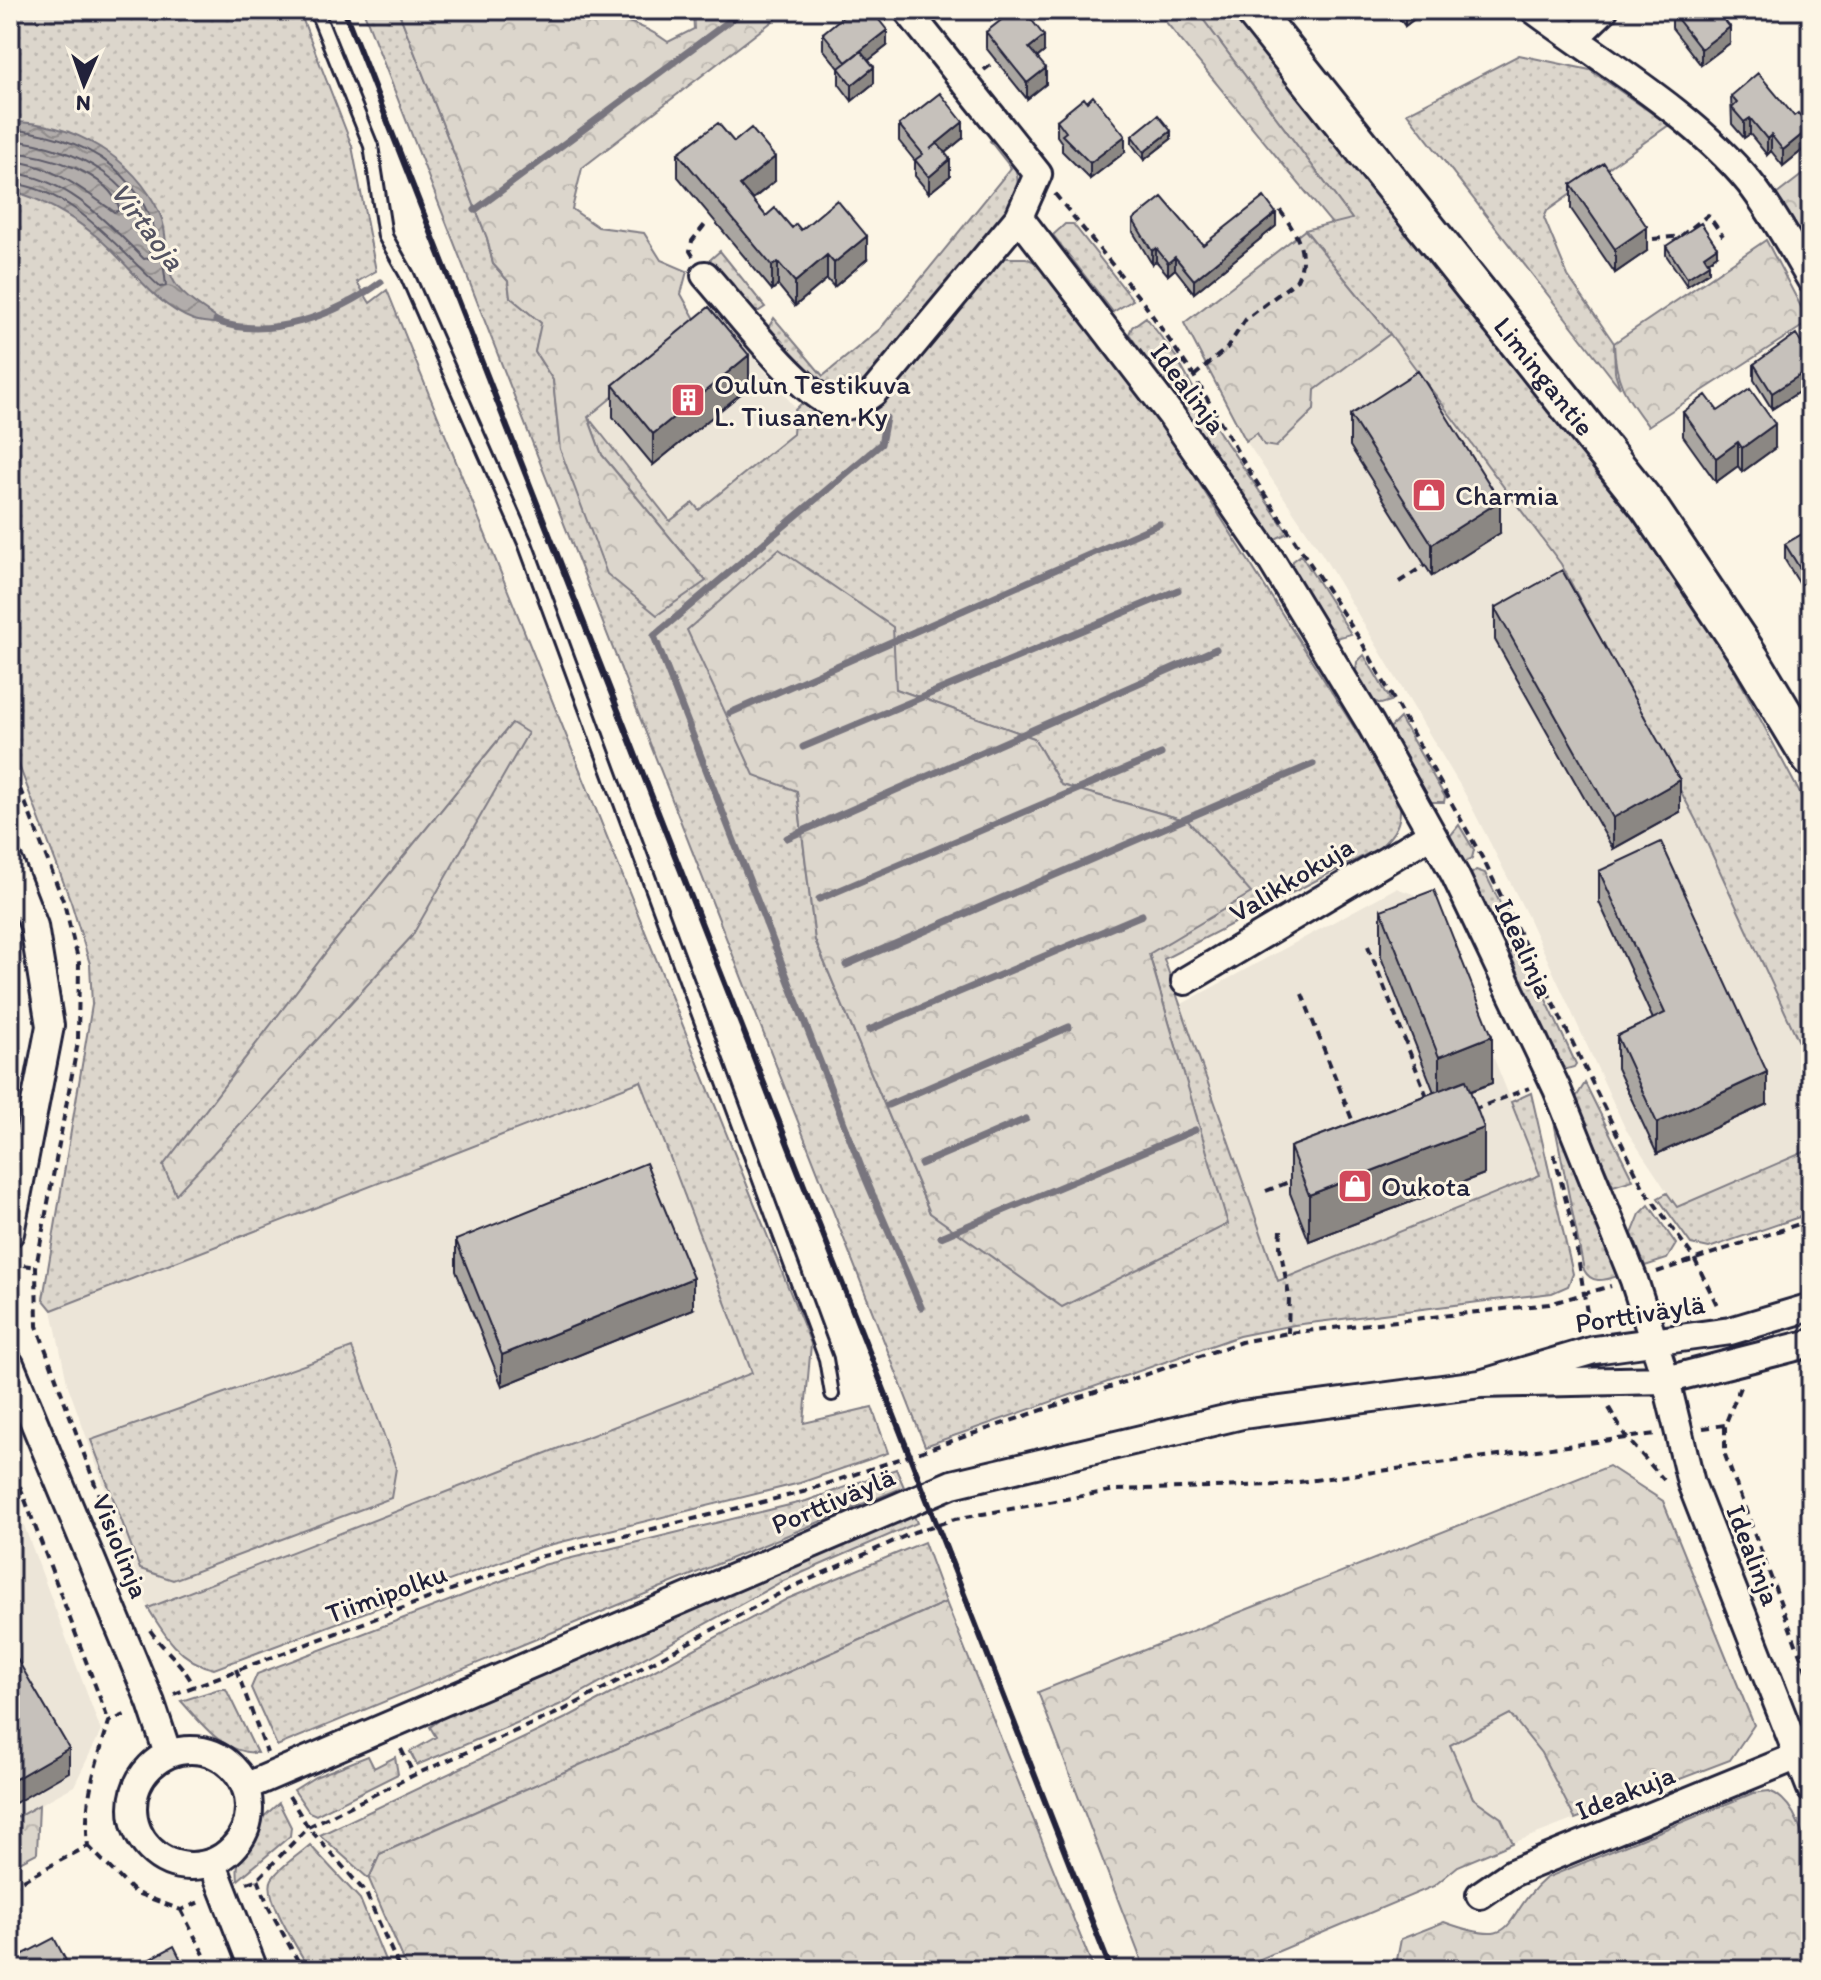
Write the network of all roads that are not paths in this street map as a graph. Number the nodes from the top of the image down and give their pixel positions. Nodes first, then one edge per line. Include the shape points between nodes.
1 (316, 10) edge
2 (907, 10) edge
3 (1253, 10) edge
4 (1534, 10) edge
5 (1604, 10) edge
6 (1575, 38) junction
7 (1019, 217) junction
8 (705, 275) road end
9 (1811, 280) edge
10 (1811, 759) edge
11 (1431, 834) junction
12 (10, 864) edge
13 (1185, 981) dead end
14 (10, 1233) edge
15 (1811, 1307) edge
16 (1654, 1343) junction
17 (1811, 1343) edge
18 (10, 1364) edge
19 (1666, 1380) junction
20 (1480, 1384) junction
21 (832, 1394) dead end
22 (168, 1754) junction
23 (1798, 1756) junction
24 (245, 1787) junction
25 (1811, 1789) edge
26 (212, 1862) junction
27 (1480, 1895) dead end
28 (254, 1970) edge

1 - 21 lane via 371,146 385,236 525,543 826,1359
2 - 7 street via 1038,174
3 - 10 main road, Limingantie via 1649,507
4 - 6 street
5 - 6 street
6 - 9 street via 1705,138 1737,170
7 - 8 street via 873,393 852,405 831,403 805,386
7 - 11 street, Idealinja via 1171,415 1271,560
11 - 13 street, Valikkokuja
11 - 16 street, Idealinja via 1557,1089
12 - 14 street via 34,926 50,1026
15 - 16 street, Porttiväylä via 1730,1331
16 - 19 street, Idealinja
16 - 20 street, Porttiväylä via 1594,1350
17 - 19 street, Porttiväylä
18 - 22 street, Visiolinja
19 - 20 street, Porttiväylä
19 - 23 street, Idealinja via 1691,1483
20 - 24 street, Porttiväylä via 1242,1415 952,1484
22 - 24 street via 214,1755 227,1762
22 - 26 street via 137,1785 137,1830 144,1843 168,1861 198,1866
23 - 25 street, Idealinja
23 - 27 street, Ideakuja via 1512,1873
24 - 26 street via 249,1802 244,1831
26 - 28 street

